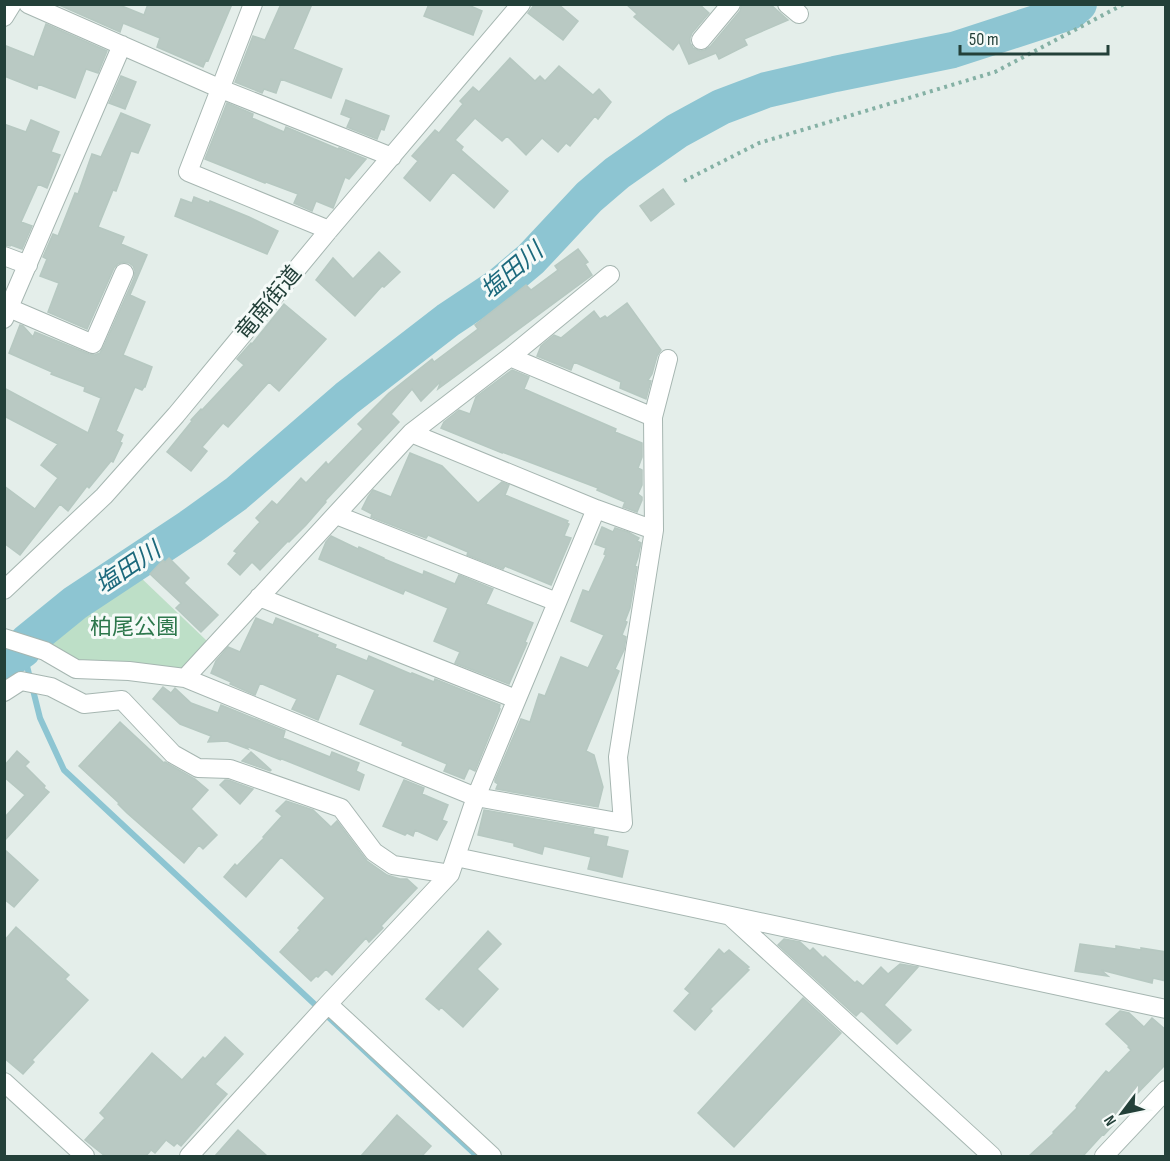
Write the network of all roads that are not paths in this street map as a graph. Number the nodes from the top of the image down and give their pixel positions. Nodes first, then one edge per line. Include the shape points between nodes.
1 (12, 4) edge
2 (28, 4) edge
3 (253, 4) edge
4 (521, 4) edge
5 (731, 4) edge
6 (4, 17) edge
7 (700, 40) dead end
8 (122, 45) junction
9 (221, 89) junction
10 (392, 157) junction
11 (329, 230) junction
12 (4, 256) edge
13 (28, 266) junction
14 (124, 273) dead end
15 (610, 275) dead end
16 (7, 313) edge
17 (510, 357) junction
18 (668, 359) dead end
19 (653, 417) junction
20 (411, 433) junction
21 (596, 509) junction
22 (336, 515) junction
23 (654, 530) junction
24 (4, 590) edge
25 (259, 597) junction
26 (557, 602) junction
27 (4, 638) edge
28 (185, 678) junction
29 (4, 692) edge
30 (516, 699) junction
31 (476, 797) junction
32 (453, 866) junction
33 (729, 916) junction
34 (328, 1004) junction
35 (1166, 1009) edge
36 (4, 1082) edge
37 (1166, 1090) edge
38 (85, 1156) edge
39 (189, 1156) edge
40 (492, 1156) edge
41 (992, 1156) edge
42 (1104, 1156) edge

1 - 6 street
2 - 8 street
3 - 9 street
4 - 10 street, 竜南街道
5 - 7 street
8 - 9 street
8 - 13 street
9 - 10 street
9 - 11 street via 188,172
10 - 11 street, 竜南街道
11 - 24 street, 竜南街道 via 104,496
12 - 13 street
13 - 16 street
14 - 16 street via 93,344
15 - 17 street
17 - 19 street
17 - 20 street
18 - 19 street
19 - 23 street
20 - 21 street
20 - 22 street
21 - 23 street
21 - 26 street
22 - 25 street
22 - 26 street
23 - 31 street via 618,757 622,823
25 - 28 street
25 - 30 street
26 - 30 street
27 - 28 street via 45,651 76,669
28 - 31 street
29 - 32 street via 21,681 51,687 84,704 122,700 173,754 198,768 230,769 341,808 374,852 393,865
30 - 31 street
31 - 32 street
32 - 33 street
32 - 34 street
33 - 35 street
33 - 41 street
34 - 39 street
34 - 40 street
36 - 38 street
37 - 42 street

